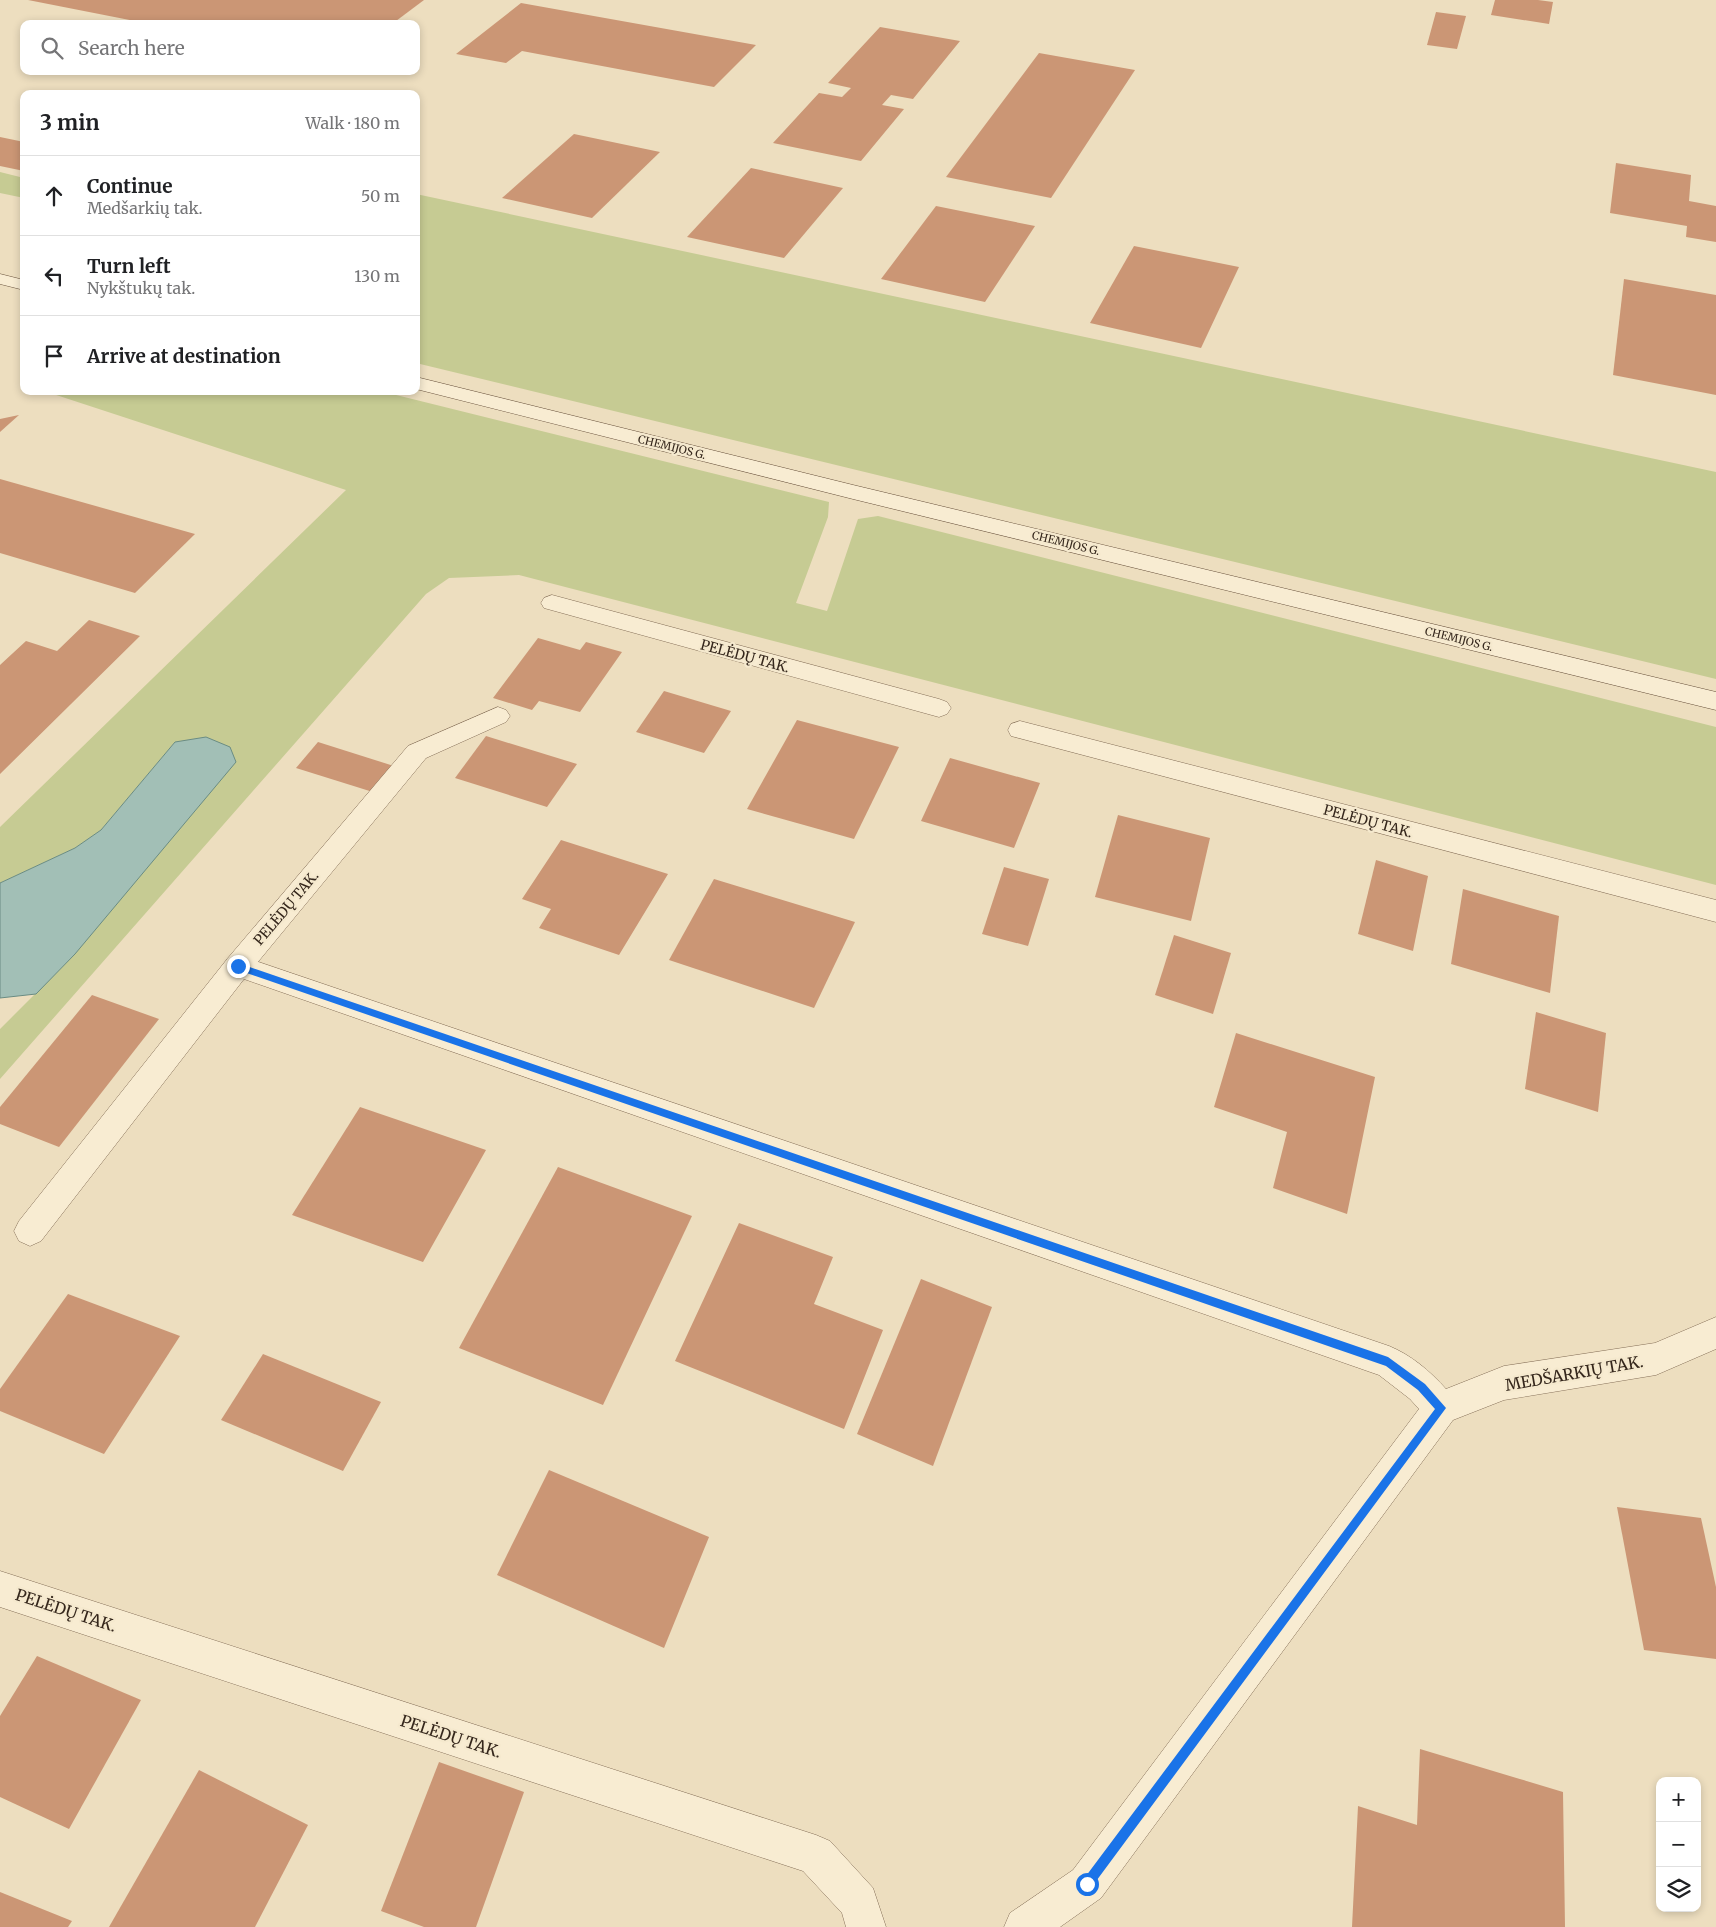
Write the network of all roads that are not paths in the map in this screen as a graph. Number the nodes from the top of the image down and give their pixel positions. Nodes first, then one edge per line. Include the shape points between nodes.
1 (0, 279) edge
2 (20, 284) edge
3 (420, 384) edge
4 (552, 603) dead end
5 (1716, 701) edge
6 (939, 708) dead end
7 (498, 716) dead end
8 (1020, 730) dead end
9 (1716, 912) edge
10 (238, 966) junction
11 (30, 1231) dead end
12 (1716, 1334) edge
13 (1441, 1408) junction
14 (0, 1589) edge
15 (866, 1927) edge
16 (1024, 1927) edge

1 - 2 street
3 - 5 street, CHEMIJOS G.
4 - 6 street, PELĖDŲ TAK.
7 - 10 street, PELĖDŲ TAK. via 417,752
8 - 9 street, PELĖDŲ TAK.
10 - 11 street, PELĖDŲ TAK.
10 - 13 street via 1388,1362 1422,1387
12 - 13 street, MEDŠARKIŲ TAK. via 1656,1359 1504,1383
13 - 16 street via 1087,1884
14 - 15 street, PELĖDŲ TAK. via 816,1855 859,1902

